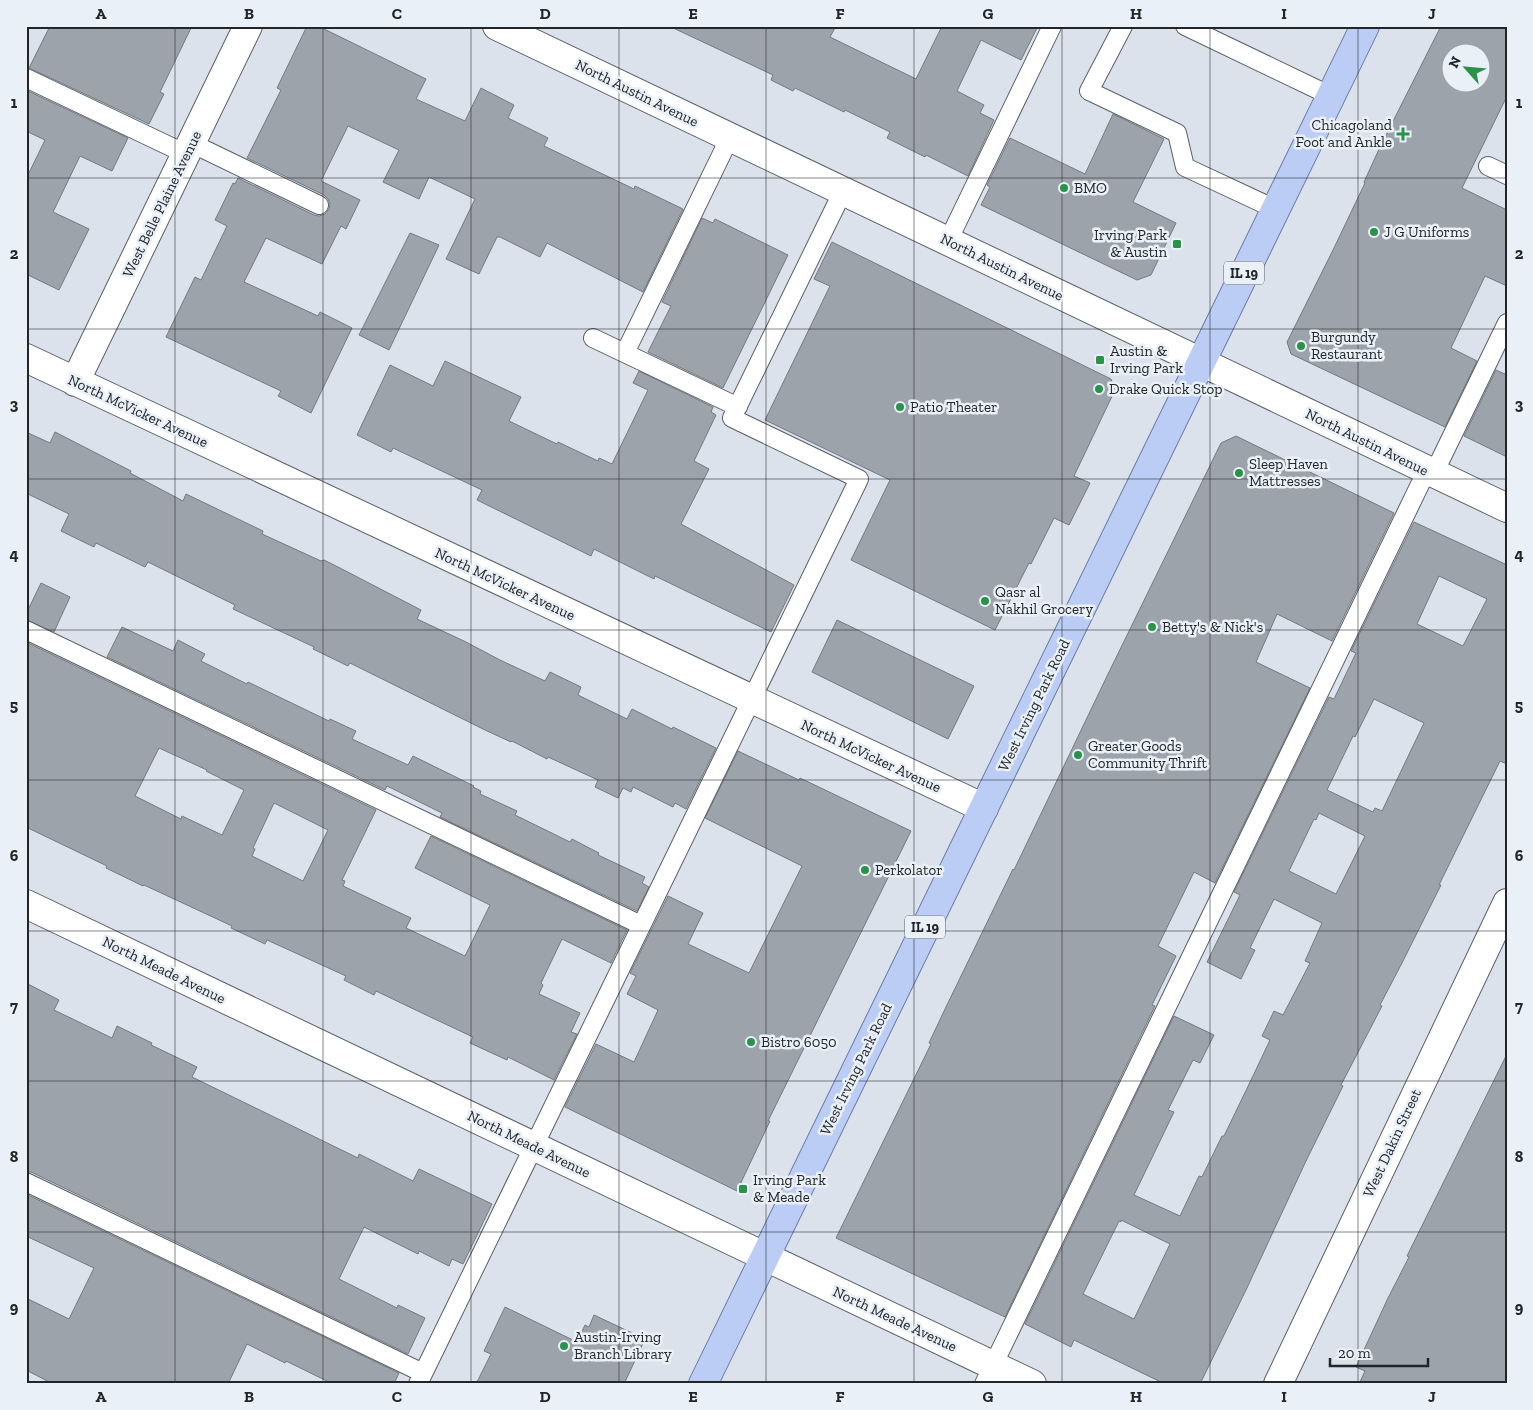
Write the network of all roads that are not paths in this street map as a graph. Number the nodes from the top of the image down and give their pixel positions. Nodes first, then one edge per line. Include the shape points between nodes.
1 (248, 26) edge
2 (497, 26) edge
3 (1052, 26) edge
4 (1123, 26) edge
5 (1185, 26) edge
6 (1365, 26) edge
7 (26, 78) edge
8 (1331, 96) junction
9 (730, 137) junction
10 (189, 149) junction
11 (1488, 166) dead end
12 (1507, 175) edge
13 (843, 191) junction
14 (319, 205) dead end
15 (1275, 209) junction
16 (948, 241) junction
17 (1507, 323) edge
18 (594, 338) dead end
19 (625, 353) junction
20 (26, 358) edge
21 (1201, 362) junction
22 (75, 382) junction
23 (738, 407) junction
24 (1430, 472) junction
25 (1507, 508) edge
26 (26, 630) edge
27 (751, 700) junction
28 (984, 808) junction
29 (1507, 902) edge
30 (26, 904) edge
31 (641, 924) junction
32 (534, 1147) junction
33 (26, 1182) edge
34 (765, 1257) junction
35 (988, 1374) edge
36 (421, 1378) edge
37 (703, 1384) edge
38 (1032, 1384) edge
39 (1278, 1384) edge

1 - 10 street, West Belle Plaine Avenue
2 - 9 street, North Austin Avenue
3 - 16 lane
4 - 15 lane via 1089,91 1178,132 1184,167
5 - 8 lane
6 - 8 main road, West Irving Park Road / IL 19
7 - 10 lane
8 - 15 main road, West Irving Park Road / IL 19
9 - 13 street, North Austin Avenue
9 - 19 lane
10 - 14 lane
10 - 22 street, West Belle Plaine Avenue
11 - 12 lane
13 - 16 street, North Austin Avenue
13 - 23 lane
15 - 21 main road, West Irving Park Road / IL 19
16 - 21 street, North Austin Avenue
17 - 24 lane
18 - 19 lane
19 - 23 lane
20 - 22 street, North McVicker Avenue
21 - 24 street, North Austin Avenue
21 - 28 main road, West Irving Park Road / IL 19
22 - 27 street, North McVicker Avenue
23 - 27 lane via 732,418 859,478
24 - 25 street, North Austin Avenue
24 - 35 lane
26 - 31 lane
27 - 28 street, North McVicker Avenue
27 - 31 lane
28 - 34 main road, West Irving Park Road / IL 19
29 - 39 street, West Dakin Street
30 - 32 street, North Meade Avenue
31 - 32 lane
32 - 34 street, North Meade Avenue
32 - 36 lane
33 - 36 lane
34 - 35 street, North Meade Avenue
34 - 37 main road, West Irving Park Road / IL 19
35 - 38 street, North Meade Avenue

